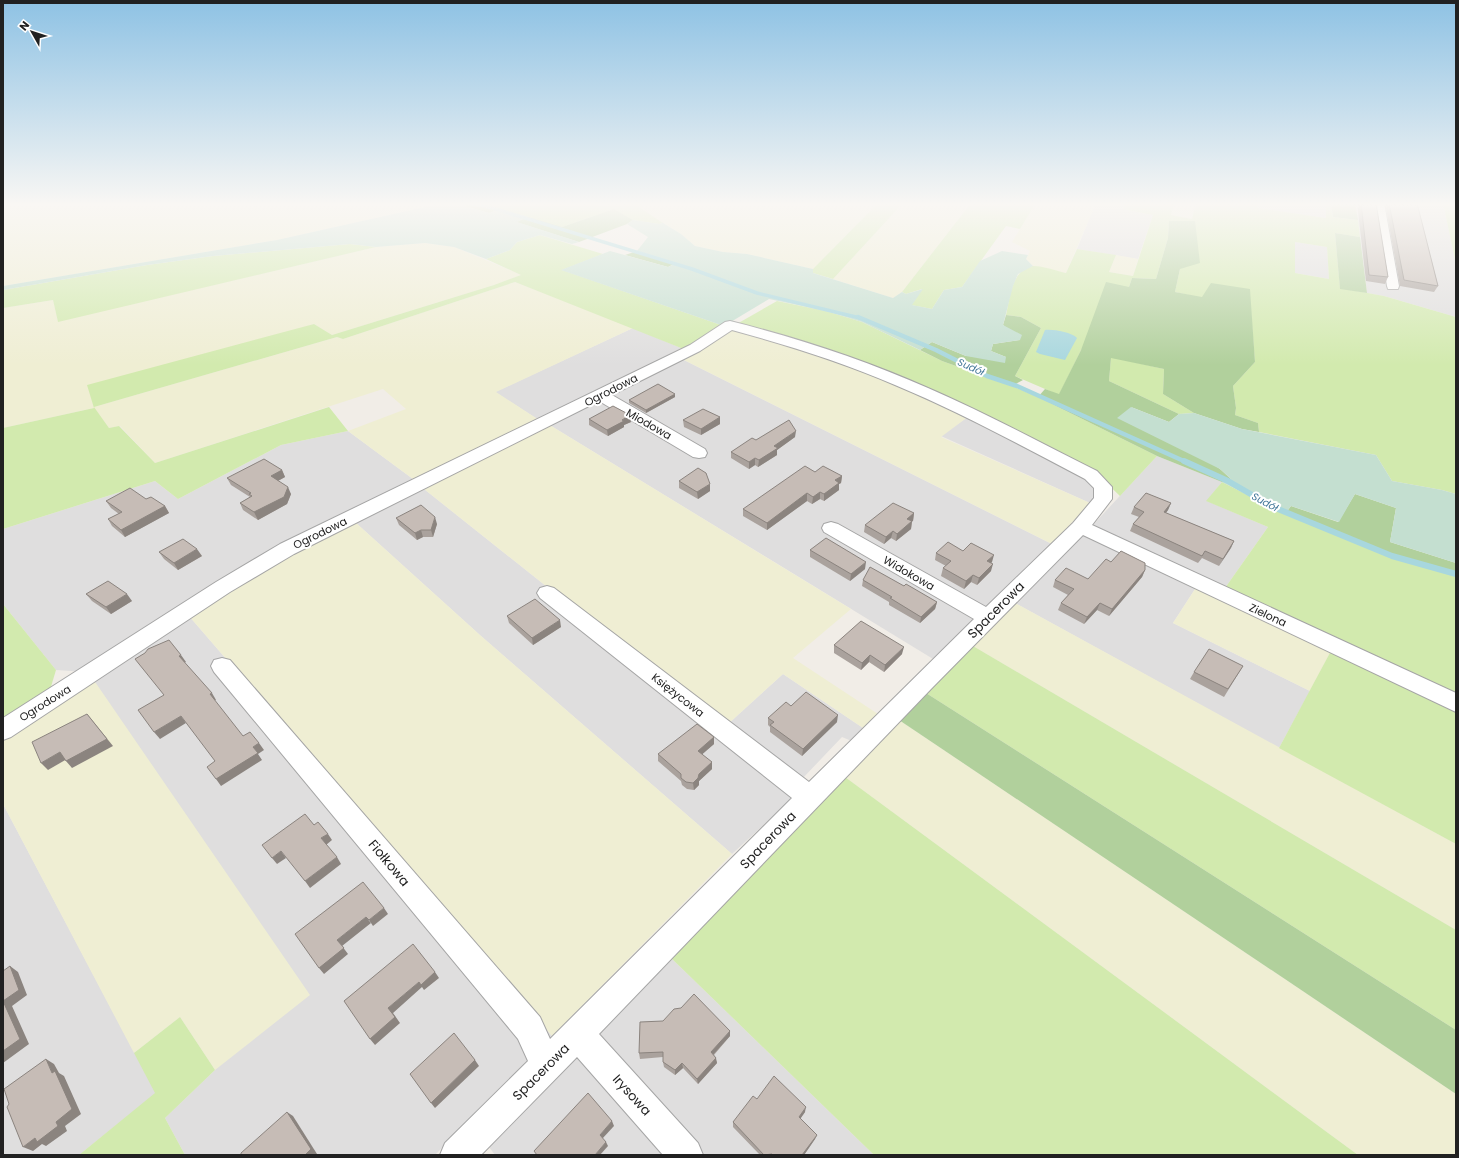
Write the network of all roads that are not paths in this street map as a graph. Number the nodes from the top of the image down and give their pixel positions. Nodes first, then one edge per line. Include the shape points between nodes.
1 (1388, 257) edge
2 (1393, 286) dead end
3 (600, 395) junction
4 (699, 453) dead end
5 (1080, 527) junction
6 (831, 528) dead end
7 (547, 592) dead end
8 (988, 618) junction
9 (222, 666) dead end
10 (1456, 703) edge
11 (3, 730) edge
12 (809, 798) junction
13 (578, 1034) junction
14 (546, 1066) junction
15 (457, 1155) edge
16 (686, 1155) edge

1 - 2 street
3 - 4 street, Miodowa
3 - 5 street, Ogrodowa via 695,348 730,325 782,339 900,381 1091,475 1103,487 1104,499
3 - 11 street, Ogrodowa via 287,549 223,587
5 - 8 street, Spacerowa
5 - 10 street, Zielona
6 - 8 street, Widokowa
7 - 12 street, Księżycowa
8 - 12 street, Spacerowa
9 - 14 street, Fiołkowa via 529,1028
12 - 13 street, Spacerowa
13 - 14 street, Spacerowa
13 - 16 street, Irysowa
14 - 15 street, Spacerowa

